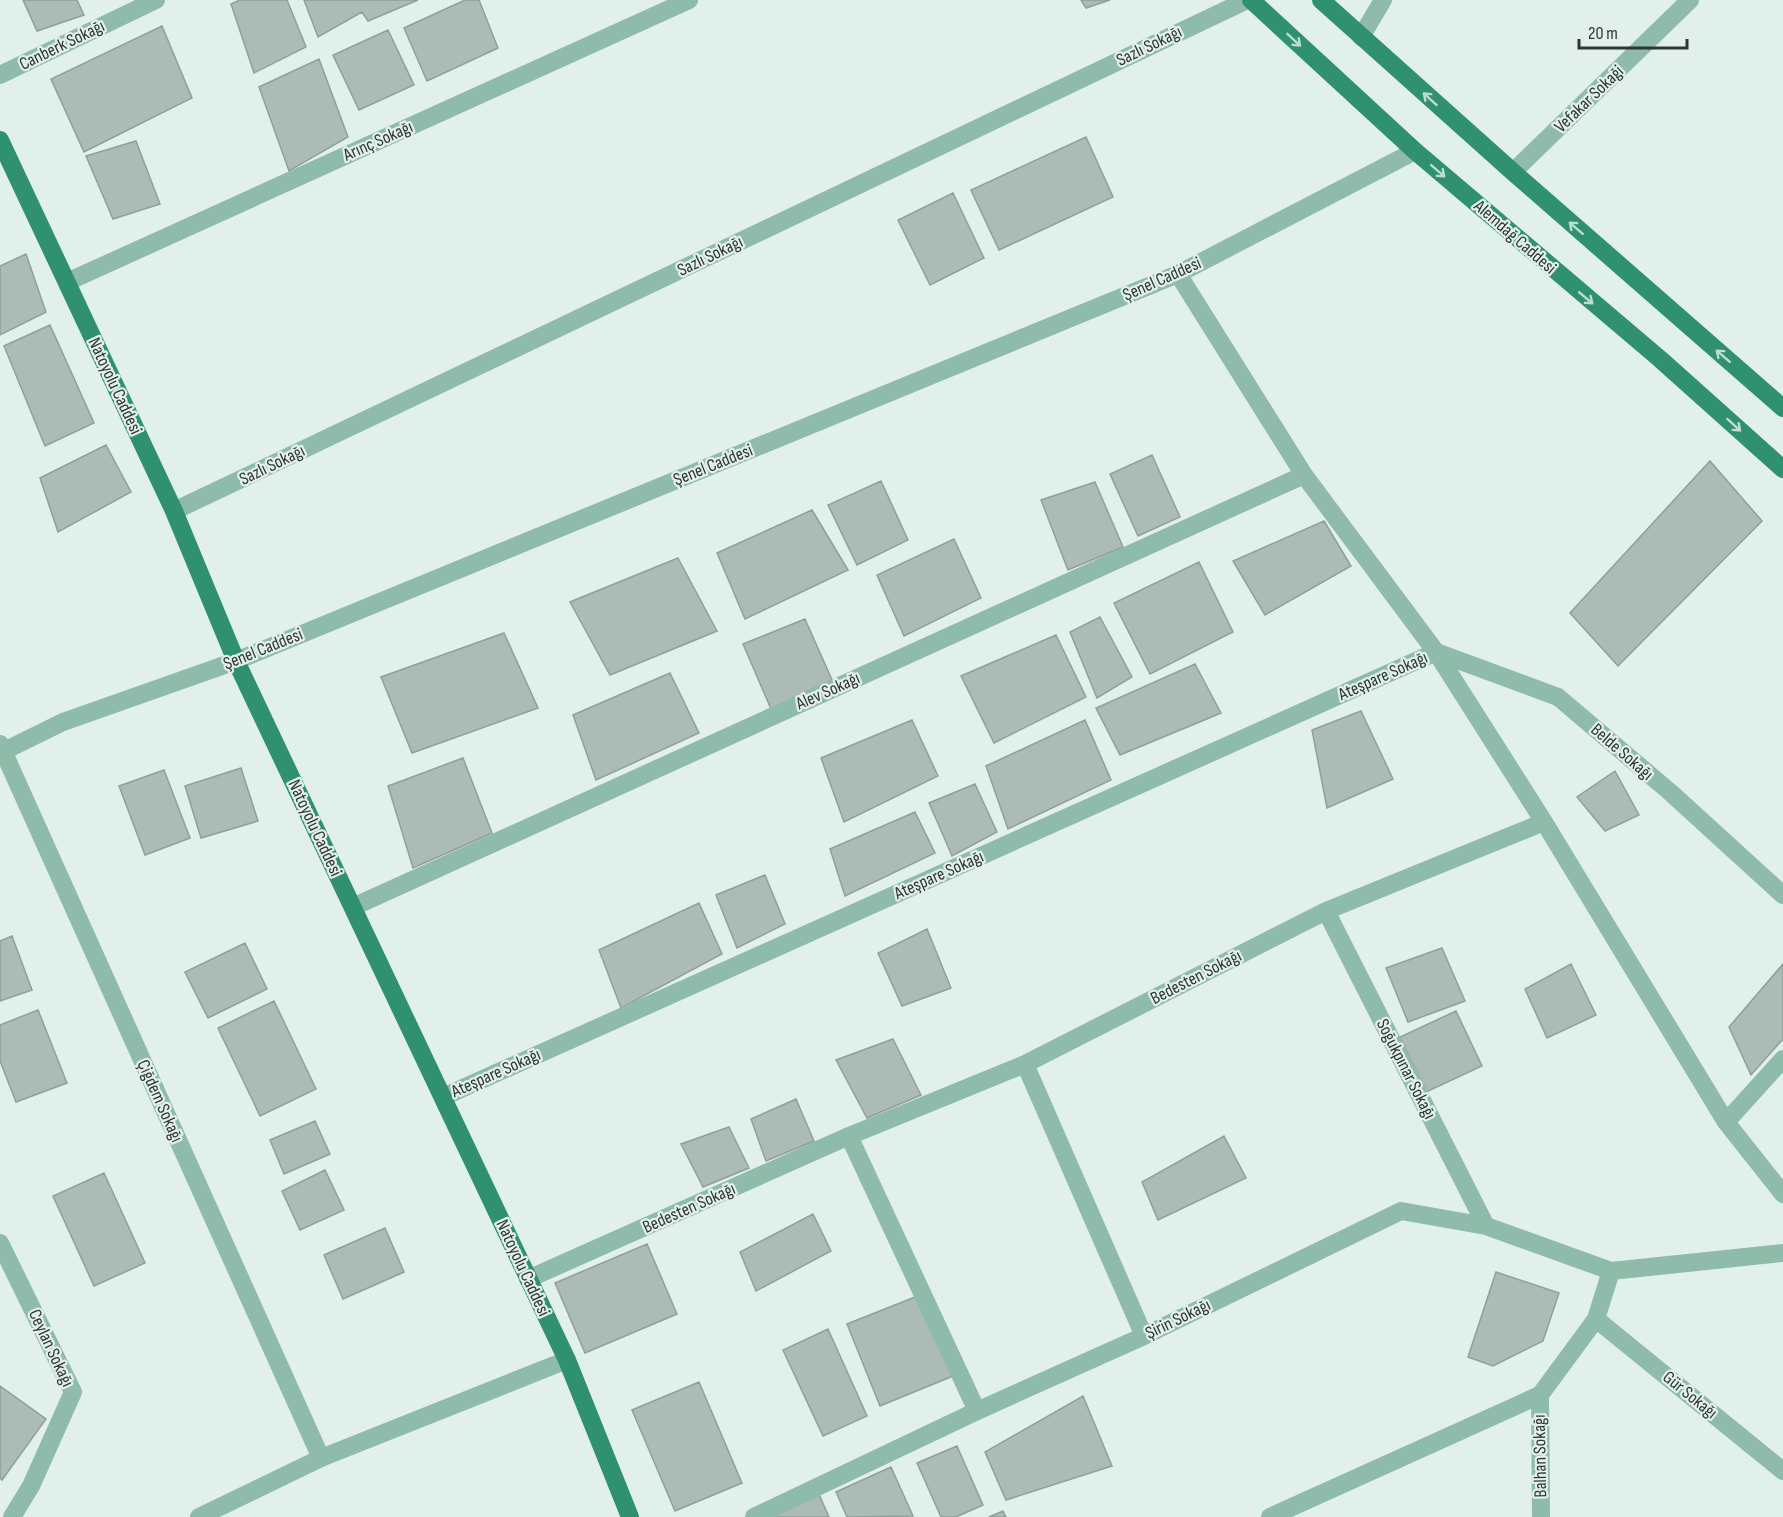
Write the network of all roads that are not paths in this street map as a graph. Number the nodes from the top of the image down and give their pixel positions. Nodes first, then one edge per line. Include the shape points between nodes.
1 (156, 0) edge
2 (689, 0) edge
3 (1249, 0) edge
4 (1322, 0) edge
5 (1383, 0) edge
6 (1690, 0) edge
7 (1361, 37) junction
8 (0, 75) edge
9 (0, 140) edge
10 (1415, 151) junction
11 (1513, 172) junction
12 (1179, 274) junction
13 (67, 282) junction
14 (1783, 408) edge
15 (1783, 469) edge
16 (1304, 475) junction
17 (174, 512) junction
18 (1436, 652) junction
19 (236, 661) junction
20 (1, 749) edge
21 (1544, 822) junction
22 (1783, 895) edge
23 (353, 907) junction
24 (1326, 911) junction
25 (1783, 1059) edge
26 (1024, 1064) junction
27 (443, 1097) junction
28 (1726, 1122) junction
29 (849, 1136) junction
30 (1783, 1194) edge
31 (1486, 1226) junction
32 (0, 1243) edge
33 (1783, 1253) edge
34 (1611, 1271) junction
35 (528, 1279) junction
36 (1596, 1319) junction
37 (1144, 1336) junction
38 (567, 1360) junction
39 (1540, 1395) junction
40 (977, 1411) junction
41 (321, 1458) junction
42 (1783, 1471) edge
43 (12, 1517) edge
44 (199, 1517) edge
45 (630, 1517) edge
46 (754, 1517) edge
47 (1270, 1517) edge
48 (1541, 1517) edge

1 - 8 street, Canberk Sokağı
2 - 13 street, Arınç Sokağı
3 -> 10 main road, Alemdağ Caddesi
3 - 17 street, Sazlı Sokağı
4 - 7 main road
5 - 7 street
6 - 11 street, Vefakar Sokaği
11 -> 7 main road
9 - 13 main road, Natoyolu Caddesi
10 - 12 street, Şenel Caddesi
10 -> 15 main road, Alemdağ Caddesi
14 -> 11 main road
12 - 16 street
12 - 19 street, Şenel Caddesi
13 - 17 main road, Natoyolu Caddesi
16 - 18 street
16 - 23 street, Alev Sokağı
17 - 19 main road, Natoyolu Caddesi
18 - 21 street
18 - 22 street, Belde Sokağı via 1558,697
18 - 27 street, Ateşpare Sokağı
19 - 20 street, Şenel Caddesi via 63,722
19 - 23 main road, Natoyolu Caddesi
20 - 41 street, Çiğdem Sokağı
21 - 24 street, Bedesten Sokağı
21 - 28 street
23 - 27 main road, Natoyolu Caddesi
24 - 26 street, Bedesten Sokağı
24 - 31 street, Soğukpınar Sokağı
25 - 28 street
26 - 29 street, Bedesten Sokağı
26 - 37 street
27 - 35 main road, Natoyolu Caddesi
28 - 30 street
29 - 35 street, Bedesten Sokağı
29 - 40 street
31 - 34 street, Şirin Sokağı
31 - 37 street, Şirin Sokağı via 1401,1210
32 - 43 street, Ceylan Sokağı via 73,1392 32,1486
33 - 34 street
34 - 36 street
35 - 38 main road, Natoyolu Caddesi
36 - 39 street
36 - 42 street, Gür Sokağı
37 - 40 street, Şirin Sokağı
38 - 41 street
38 - 45 main road, Natoyolu Caddesi
39 - 47 street
39 - 48 street, Balhan Sokağı
40 - 46 street, Şirin Sokağı
41 - 44 street

